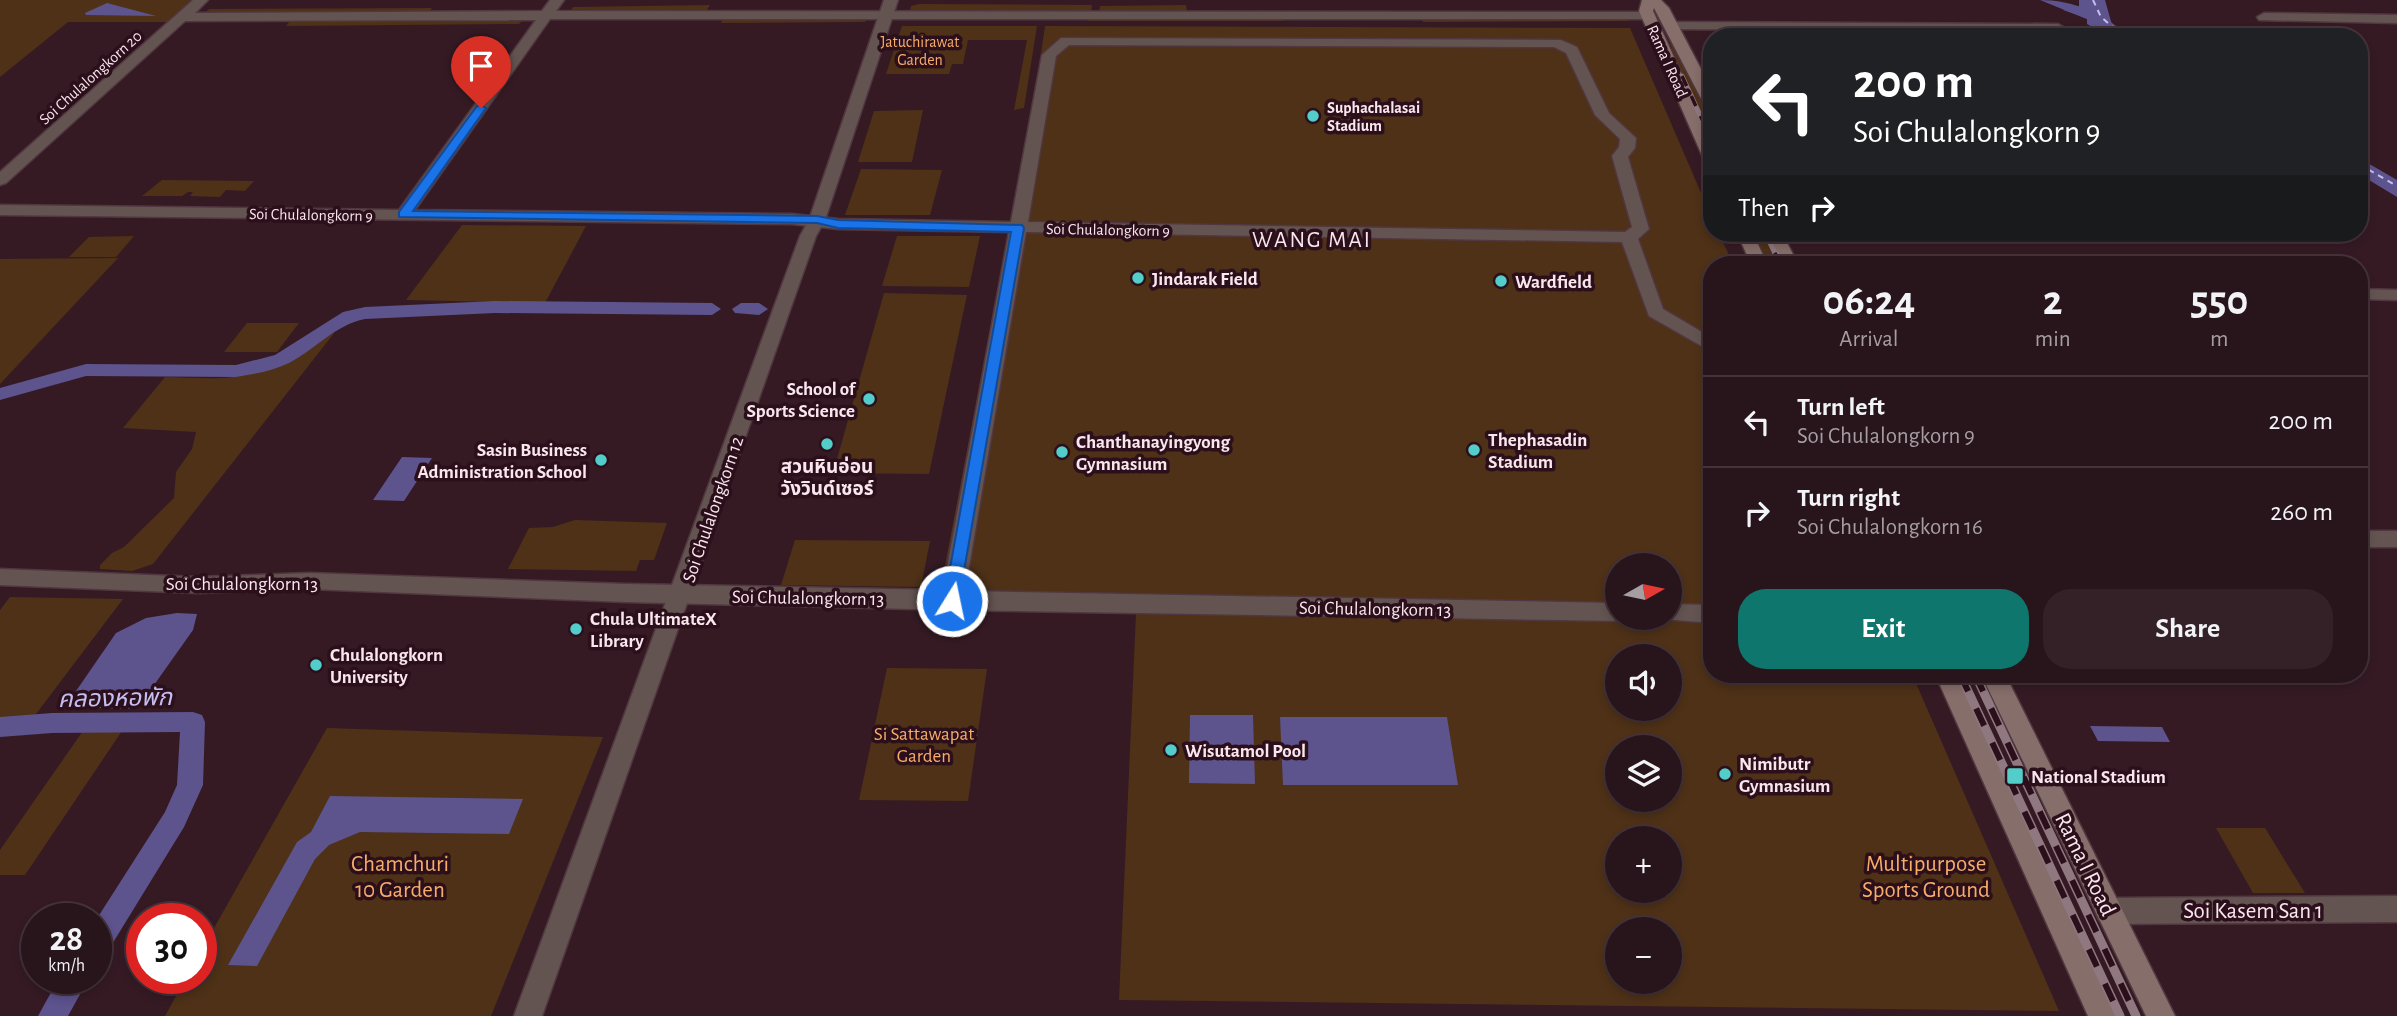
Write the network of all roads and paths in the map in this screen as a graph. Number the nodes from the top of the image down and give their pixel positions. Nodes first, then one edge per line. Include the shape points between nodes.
1 (201, 0) edge
2 (557, 0) edge
3 (1392, 0) edge
4 (1539, 0) edge
5 (889, 7) edge
6 (1096, 7) edge
7 (1307, 7) edge
8 (1651, 11) edge
9 (1407, 14) junction
10 (1545, 15) junction
11 (183, 17) junction
12 (544, 17) junction
13 (2264, 17) dead end
14 (2397, 19) edge
15 (1672, 27) junction
16 (2059, 28) dead end
17 (1310, 40) junction
18 (1703, 88) edge
19 (1703, 138) edge
20 (0, 180) edge
21 (0, 210) edge
22 (404, 215) junction
23 (817, 220) junction
24 (1018, 228) junction
25 (1629, 237) junction
26 (2368, 295) edge
27 (2397, 295) edge
28 (1703, 341) edge
29 (2368, 539) edge
30 (2397, 539) edge
31 (0, 577) edge
32 (682, 593) junction
33 (952, 601) junction
34 (1605, 612) edge
35 (1682, 613) edge
36 (1703, 614) edge
37 (1951, 683) edge
38 (1997, 683) edge
39 (2397, 909) edge
40 (2109, 911) junction
41 (528, 1016) edge
42 (2103, 1016) edge
43 (2161, 1016) edge

1 - 11 street, Soi Chulalongkorn 20
2 - 12 street
3 - 9 street via 1406,3
4 - 10 street
5 - 6 street
5 - 12 street
5 - 23 street, Soi Chulalongkorn 12
6 - 7 street
7 - 9 street
7 - 17 street
8 - 10 street
8 - 15 main road
8 - 15 main road, Rama I Road via 1664,11
8 - 19 main road, Rama I Road
9 - 10 street
11 - 12 street
11 - 20 street, Soi Chulalongkorn 20
12 - 22 street
13 - 14 street
15 - 16 street
15 - 18 main road, Rama I Road
17 - 24 street via 1078,39 1056,47 1049,55
17 - 25 street via 1556,43 1572,50 1603,115 1628,138 1620,156 1642,229
21 - 22 street, Soi Chulalongkorn 9
22 - 23 street, Soi Chulalongkorn 9
23 - 24 street, Soi Chulalongkorn 9
23 - 32 street, Soi Chulalongkorn 12
24 - 25 street, Soi Chulalongkorn 9
24 - 33 street
25 - 28 street via 1656,312
26 - 27 street
29 - 30 street
31 - 32 street, Soi Chulalongkorn 13
32 - 33 street, Soi Chulalongkorn 13
32 - 41 street, Soi Chulalongkorn 12
33 - 34 street, Soi Chulalongkorn 13
35 - 36 street
37 - 42 main road
38 - 40 main road, Rama I Road
39 - 40 street, Soi Kasem San 1
40 - 43 main road, Rama I Road

